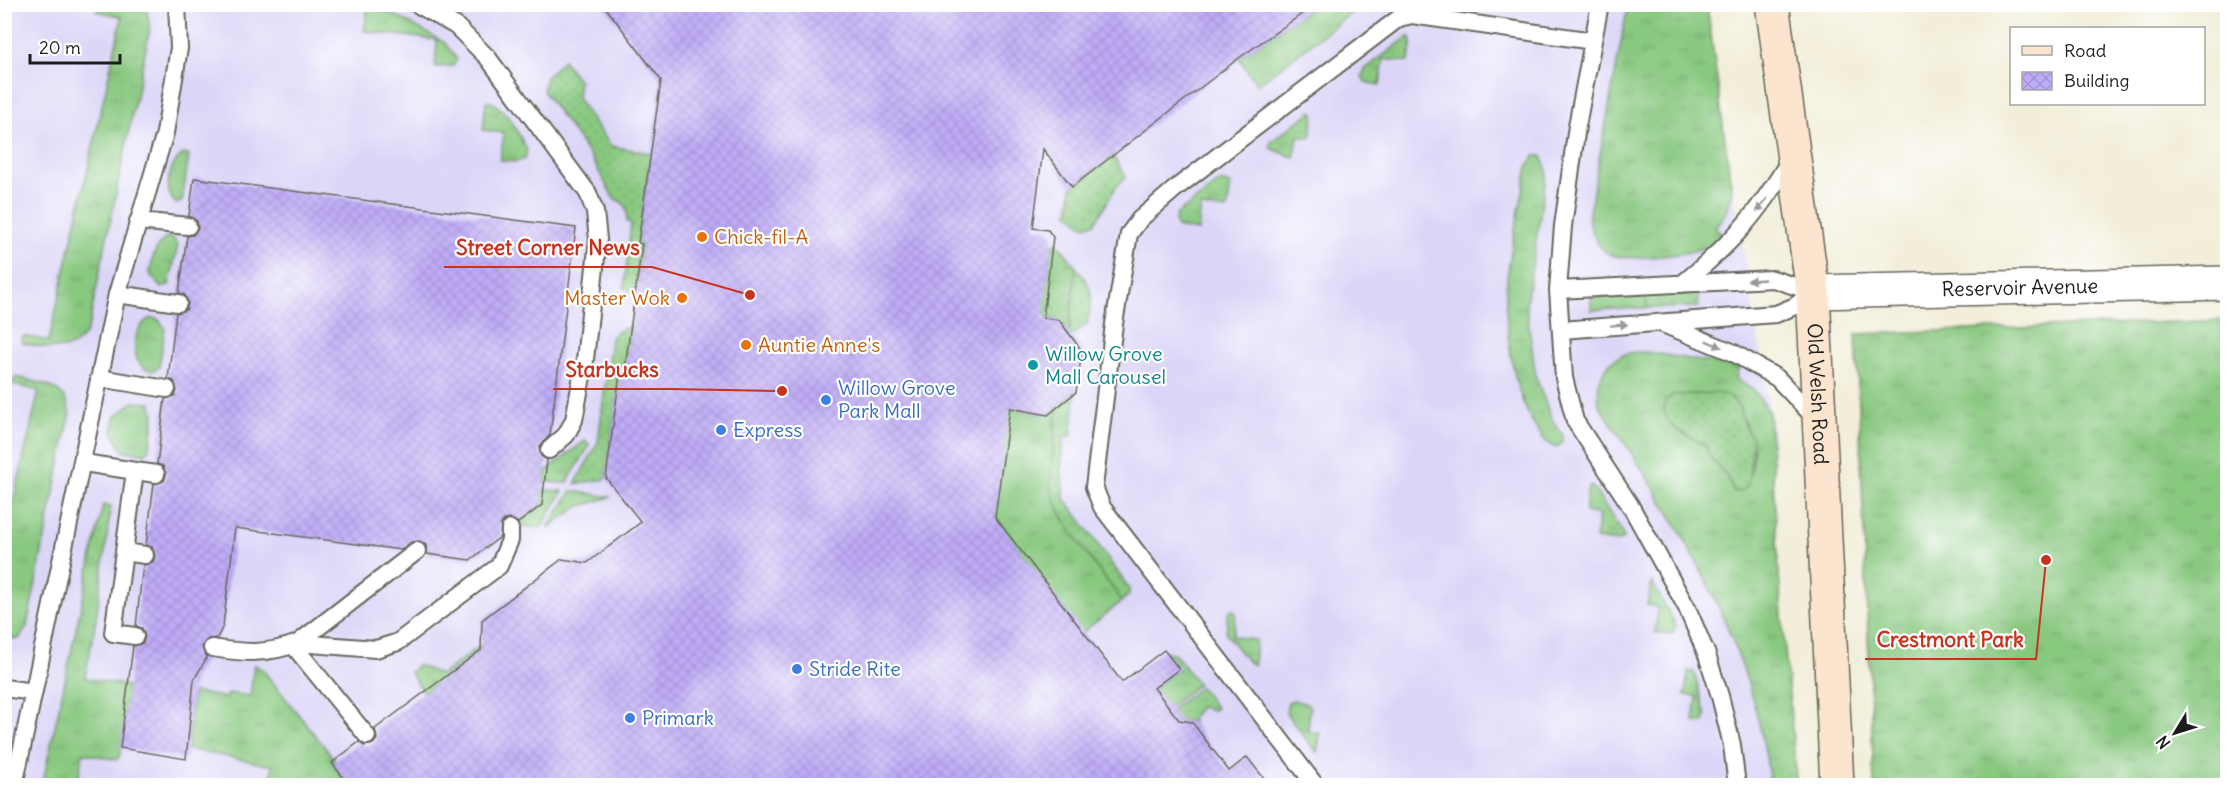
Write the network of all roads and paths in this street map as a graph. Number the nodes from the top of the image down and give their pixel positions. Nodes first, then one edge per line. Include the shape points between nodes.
1 (177, 4) edge
2 (417, 4) edge
3 (1600, 4) edge
4 (1772, 4) edge
5 (1593, 41) junction
6 (1793, 155) junction
7 (138, 221) junction
8 (188, 226) dead end
9 (2228, 283) edge
10 (1682, 284) junction
11 (1558, 290) junction
12 (1813, 292) junction
13 (117, 294) junction
14 (178, 303) dead end
15 (1660, 322) junction
16 (1561, 330) junction
17 (99, 378) junction
18 (167, 389) dead end
19 (1819, 422) junction
20 (549, 450) dead end
21 (84, 463) junction
22 (135, 471) junction
23 (156, 474) dead end
24 (510, 529) dead end
25 (417, 551) dead end
26 (124, 552) junction
27 (145, 555) dead end
28 (135, 636) dead end
29 (295, 644) junction
30 (212, 648) dead end
31 (4, 688) edge
32 (34, 692) junction
33 (367, 736) dead end
34 (14, 786) edge
35 (1316, 786) edge
36 (1737, 786) edge
37 (1837, 786) edge

1 - 7 lane via 179,48 165,133
2 - 20 lane via 456,26 488,58 588,193 595,212 595,279 574,420 566,435
3 - 5 lane
4 - 6 street, Old Welsh Road
5 - 11 lane via 1572,161
5 - 35 lane via 1412,15 1399,18 1176,188 1140,219 1129,234 1094,487 1102,507
6 -> 10 lane via 1768,196 1738,233
6 - 12 street, Old Welsh Road
7 - 8 lane
7 - 13 lane
9 - 12 street, Reservoir Avenue
10 - 11 lane
12 -> 10 lane via 1773,279
11 - 16 lane
12 - 15 lane via 1776,314
12 - 19 street, Old Welsh Road
13 - 14 lane
13 - 17 lane
16 -> 15 lane
15 -> 19 lane via 1732,352 1777,378
16 - 36 lane via 1564,378 1575,421 1630,505 1687,608 1720,696
17 - 18 lane
17 - 21 lane
19 - 37 street, Old Welsh Road
21 - 22 lane
21 - 32 lane
22 - 23 lane
22 - 26 lane
24 - 29 lane via 510,540 499,566 398,642 376,649
25 - 29 lane
26 - 27 lane
26 - 28 lane via 113,633
29 - 30 lane via 248,654
29 - 33 lane
31 - 32 lane
32 - 34 lane

